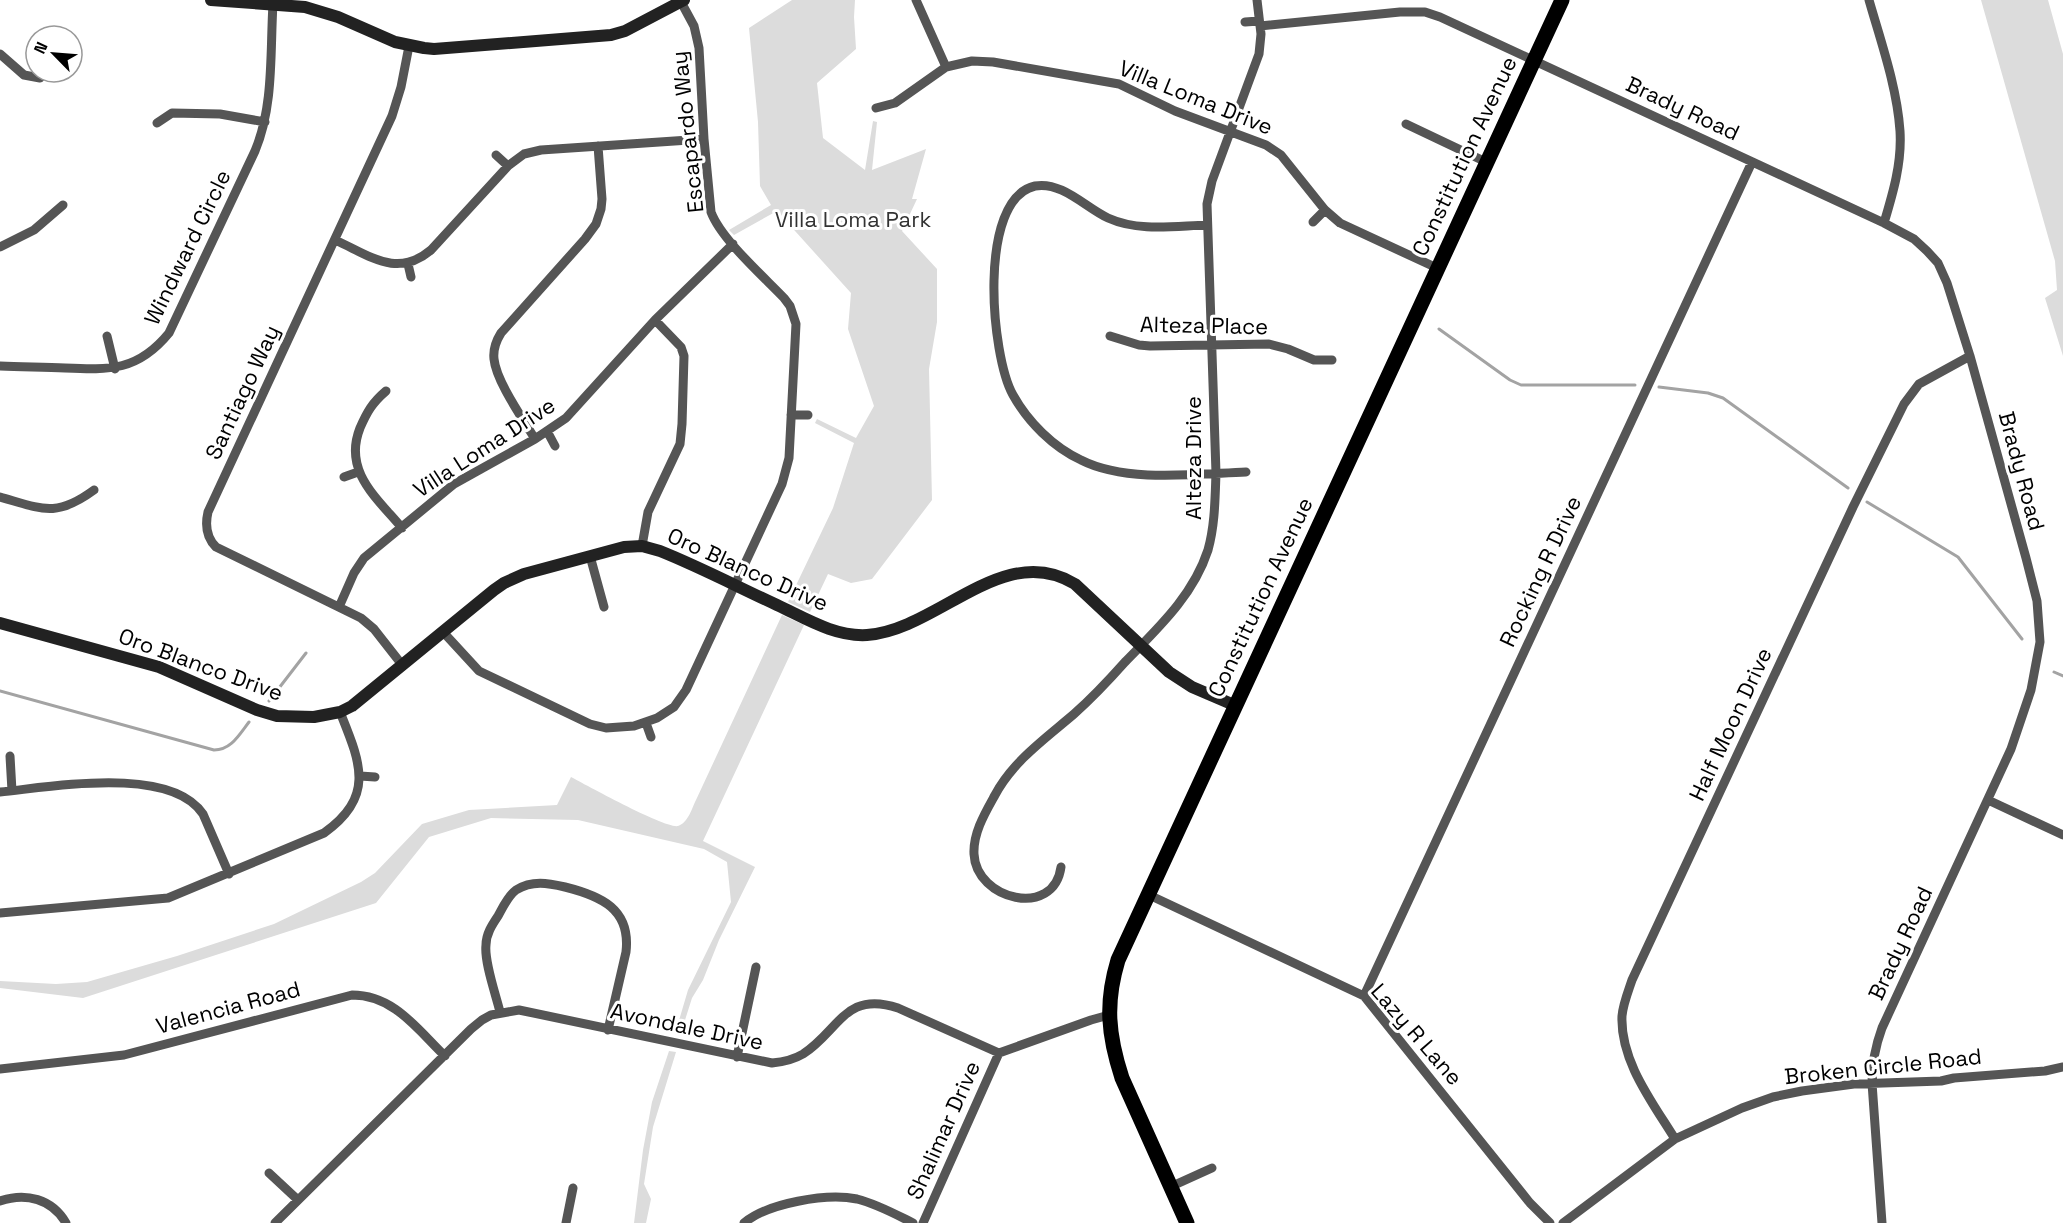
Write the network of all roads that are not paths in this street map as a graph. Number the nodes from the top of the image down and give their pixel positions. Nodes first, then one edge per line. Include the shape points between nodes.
1 (211, 0) edge
2 (682, 0) edge
3 (916, 0) edge
4 (1257, 0) edge
5 (1562, 0) edge
6 (1869, 0) edge
7 (273, 4) junction
8 (1245, 22) dead end
9 (1260, 23) junction
10 (409, 46) junction
11 (0, 54) edge
12 (1534, 60) junction
13 (946, 68) junction
14 (24, 75) edge
15 (876, 108) dead end
16 (265, 122) junction
17 (157, 123) dead end
18 (1406, 124) dead end
19 (1229, 132) junction
20 (704, 139) junction
21 (598, 146) junction
22 (496, 155) dead end
23 (1486, 162) junction
24 (1752, 162) junction
25 (508, 166) junction
26 (63, 205) dead end
27 (1325, 210) junction
28 (599, 218) junction
29 (609, 221) dead end
30 (1313, 222) dead end
31 (1884, 223) junction
32 (1207, 225) junction
33 (335, 240) junction
34 (733, 244) junction
35 (0, 247) edge
36 (408, 264) junction
37 (1437, 268) junction
38 (411, 277) dead end
39 (655, 320) junction
40 (107, 336) dead end
41 (1110, 336) dead end
42 (1210, 345) junction
43 (1970, 356) junction
44 (1332, 360) dead end
45 (0, 366) edge
46 (115, 369) junction
47 (386, 391) dead end
48 (791, 415) junction
49 (808, 415) dead end
50 (547, 431) junction
51 (535, 439) junction
52 (555, 446) dead end
53 (358, 472) junction
54 (1246, 472) dead end
55 (1216, 473) junction
56 (344, 477) dead end
57 (94, 490) dead end
58 (0, 497) edge
59 (402, 528) junction
60 (642, 546) junction
61 (590, 556) junction
62 (736, 586) junction
63 (339, 607) junction
64 (604, 607) dead end
65 (0, 623) edge
66 (444, 633) junction
67 (1140, 647) junction
68 (403, 666) junction
69 (1234, 705) junction
70 (340, 712) junction
71 (646, 723) junction
72 (651, 737) dead end
73 (10, 756) dead end
74 (360, 776) junction
75 (375, 777) dead end
76 (12, 791) junction
77 (0, 792) edge
78 (1988, 800) junction
79 (2063, 835) edge
80 (1061, 867) dead end
81 (229, 874) junction
82 (1147, 894) junction
83 (0, 913) edge
84 (756, 967) dead end
85 (1365, 996) junction
86 (500, 1012) junction
87 (1108, 1016) junction
88 (608, 1030) junction
89 (999, 1053) junction
90 (445, 1056) junction
91 (737, 1057) junction
92 (2063, 1067) edge
93 (0, 1069) edge
94 (1872, 1083) junction
95 (1675, 1139) junction
96 (1212, 1168) dead end
97 (269, 1173) dead end
98 (1170, 1187) junction
99 (573, 1188) dead end
100 (298, 1200) junction
101 (0, 1201) edge
102 (66, 1223) edge
103 (275, 1223) edge
104 (566, 1223) edge
105 (744, 1223) edge
106 (913, 1223) edge
107 (923, 1223) edge
108 (1187, 1223) edge
109 (1550, 1223) edge
110 (1563, 1223) edge
111 (1882, 1223) edge

1 - 7 street
2 - 10 street via 625,31 598,37 434,49
2 - 20 street, Escapardo Way via 699,48
3 - 13 street
4 - 9 street, Alteza Drive
5 - 12 main road, Constitution Avenue
6 - 31 street via 1893,88 1900,131 1896,179
7 - 10 street via 330,14
7 - 16 street, Windward Circle
8 - 9 street, Brady Road
9 - 12 street, Brady Road via 1425,12
9 - 19 street, Alteza Drive via 1261,44
10 - 33 street, Santiago Way via 392,116
11 - 14 street
12 - 23 main road, Constitution Avenue
12 - 24 street, Brady Road
13 - 15 street, Villa Loma Drive via 895,103
13 - 19 street, Villa Loma Drive via 982,61 1109,81
16 - 17 street via 220,114 172,113
16 - 46 street, Windward Circle via 169,333 145,357
18 - 23 street
19 - 27 street, Villa Loma Drive via 1275,150
19 - 32 street, Alteza Drive via 1209,191
20 - 21 street
20 - 34 street, Escapardo Way via 711,212
21 - 25 street via 532,152
21 - 28 street via 602,199
22 - 25 street
23 - 37 main road, Constitution Avenue
24 - 31 street, Brady Road
24 - 85 street, Rocking R Drive
25 - 36 street via 431,250
26 - 35 street via 34,230
27 - 30 street
27 - 37 street, Villa Loma Drive via 1350,229
28 - 29 street
28 - 51 street via 497,341 496,368
31 - 43 street, Brady Road via 1914,239 1938,263
32 - 42 street, Alteza Drive
32 - 55 street via 1135,226 1107,217 1053,187 1025,191 1012,201 1004,220 996,257 995,323 1012,394 1038,428 1071,455 1092,466 1128,474
33 - 36 street via 379,260
33 - 63 street, Santiago Way via 206,520 211,542 222,551
34 - 39 street, Villa Loma Drive
34 - 48 street, Escapardo Way via 784,298 794,315 797,333
36 - 38 street
37 - 69 main road, Constitution Avenue
39 - 50 street, Villa Loma Drive via 566,418
39 - 60 street via 681,347 684,356 682,435 648,512
40 - 46 street
41 - 42 street, Alteza Place via 1139,345
42 - 44 street, Alteza Place via 1269,344 1314,360
42 - 55 street, Alteza Drive
43 - 78 street, Brady Road via 2037,601 2040,642 2031,690
43 - 95 street, Half Moon Drive via 1919,384 1904,404 1632,980 1622,1015 1626,1044 1643,1088
45 - 46 street, Windward Circle
47 - 53 street via 372,403 357,436
48 - 49 street
48 - 62 street, Escapardo Way via 785,476
50 - 51 street, Villa Loma Drive
50 - 52 street
51 - 59 street, Villa Loma Drive via 454,484
53 - 56 street
53 - 59 street
54 - 55 street
55 - 67 street, Alteza Drive via 1213,527 1203,563 1179,604
57 - 58 street via 58,509
59 - 63 street, Villa Loma Drive via 358,565
60 - 61 street, Oro Blanco Drive
60 - 62 street, Oro Blanco Drive
61 - 64 street
61 - 66 street, Oro Blanco Drive via 513,578
62 - 67 street, Oro Blanco Drive via 833,630 866,635 904,626 1008,575 1042,572 1075,584
62 - 71 street, Escapardo Way via 681,699
63 - 68 street, Santiago Way via 368,623
65 - 70 street, Oro Blanco Drive via 159,667 277,716 314,717
66 - 68 street, Oro Blanco Drive
66 - 71 street, Escapardo Way via 479,671 590,724 615,729
67 - 69 street, Oro Blanco Drive via 1181,680
67 - 80 street, Alteza Drive via 1019,763 995,794 979,827 974,847 977,866 988,883 1005,894 1023,898 1041,895 1060,879
68 - 70 street, Oro Blanco Drive
69 - 82 main road, Constitution Avenue
70 - 74 street via 356,752
71 - 72 street
73 - 76 street
74 - 75 street
74 - 81 street via 351,807 335,825 310,840
76 - 77 street
76 - 81 street via 125,782 177,793 197,805 203,814
78 - 79 street
78 - 94 street, Brady Road via 1882,1028 1872,1064
81 - 83 street via 159,900
82 - 85 street, Lazy R Lane
82 - 87 main road, Constitution Avenue via 1118,960
84 - 91 street
85 - 109 street, Lazy R Lane
86 - 88 street, Avondale Drive via 519,1010
86 - 88 street via 486,952 490,929 516,891 533,884 549,884 597,896 624,924 626,952
86 - 90 street via 482,1020
87 - 89 street
87 - 98 main road, Constitution Avenue via 1122,1078
88 - 91 street, Avondale Drive
89 - 91 street, Avondale Drive via 879,1003 841,1016 809,1050 791,1059 772,1063
89 - 107 street, Shalimar Drive
90 - 93 street, Valencia Road via 392,1005 372,996 352,995 124,1055
90 - 100 street
92 - 94 street, Broken Circle Road via 1941,1081
94 - 95 street, Broken Circle Road via 1773,1096
94 - 111 street, Brady Road
95 - 110 street, Broken Circle Road
96 - 98 street
97 - 100 street
98 - 108 main road, Constitution Avenue
99 - 104 street
100 - 103 street
101 - 102 street via 44,1201
105 - 106 street via 773,1208 840,1197 875,1205

